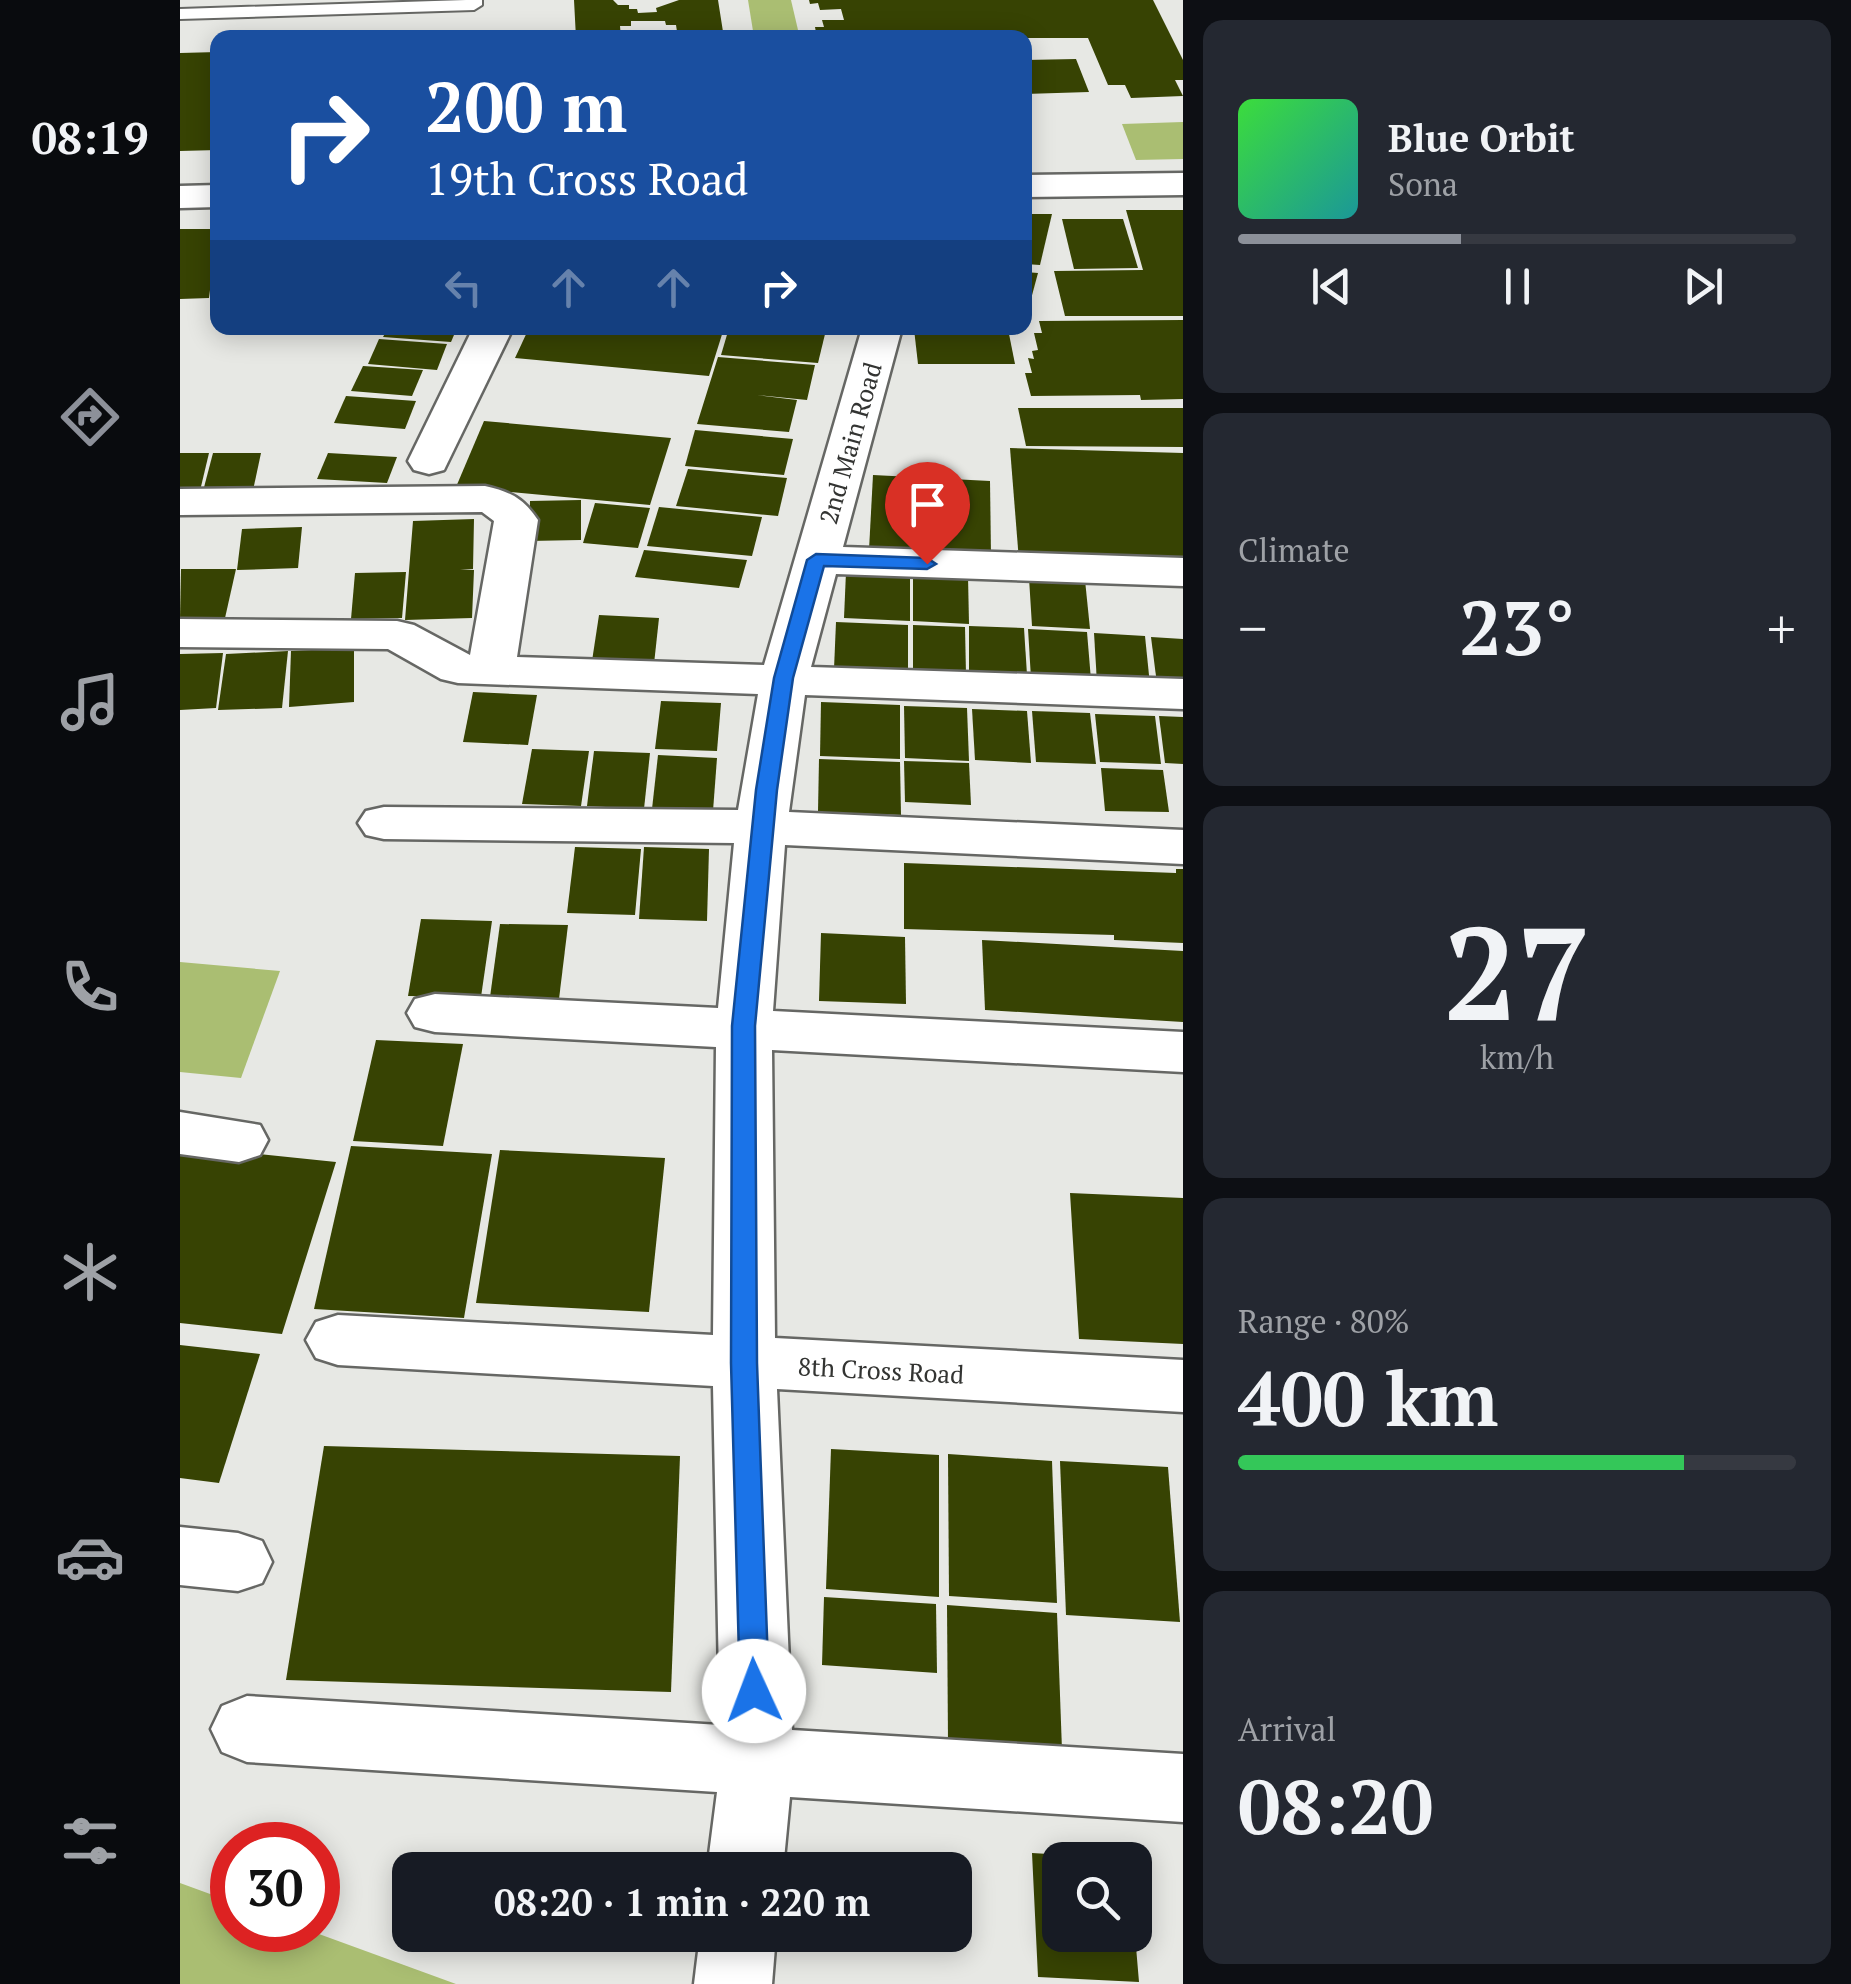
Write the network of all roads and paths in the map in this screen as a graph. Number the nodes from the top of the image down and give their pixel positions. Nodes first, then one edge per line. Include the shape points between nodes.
1 (474, 0) edge
2 (180, 14) edge
3 (1183, 184) edge
4 (1032, 186) edge
5 (210, 196) edge
6 (180, 197) edge
7 (490, 335) edge
8 (880, 335) edge
9 (430, 460) dead end
10 (180, 502) edge
11 (816, 560) junction
12 (1183, 572) edge
13 (180, 633) edge
14 (490, 670) junction
15 (784, 678) junction
16 (1183, 694) edge
17 (384, 823) dead end
18 (761, 827) junction
19 (1183, 847) edge
20 (435, 1013) dead end
21 (744, 1026) junction
22 (1183, 1052) edge
23 (180, 1133) edge
24 (240, 1140) dead end
25 (338, 1340) dead end
26 (744, 1363) junction
27 (1183, 1386) edge
28 (247, 1729) dead end
29 (757, 1764) junction
30 (1183, 1788) edge
31 (747, 1852) edge
32 (736, 1952) edge
33 (733, 1984) edge

1 - 2 lane
3 - 4 street
5 - 6 street
7 - 9 street
8 - 11 street, 2nd Main Road
10 - 14 street via 485,499 504,505 516,520
11 - 12 street
11 - 15 street, 2nd Main Road
13 - 14 street via 397,635 458,669
14 - 15 street
15 - 16 street
15 - 18 street, 2nd Main Road
17 - 18 street
18 - 19 street
18 - 21 street, 2nd Main Road
20 - 21 street
21 - 22 street
21 - 26 street, 2nd Main Road
23 - 24 street
25 - 26 street, 8th Cross Road
26 - 27 street, 8th Cross Road
26 - 29 street, 2nd Main Road
28 - 29 street
29 - 30 street
29 - 31 street, 2nd Main Road
32 - 33 street

